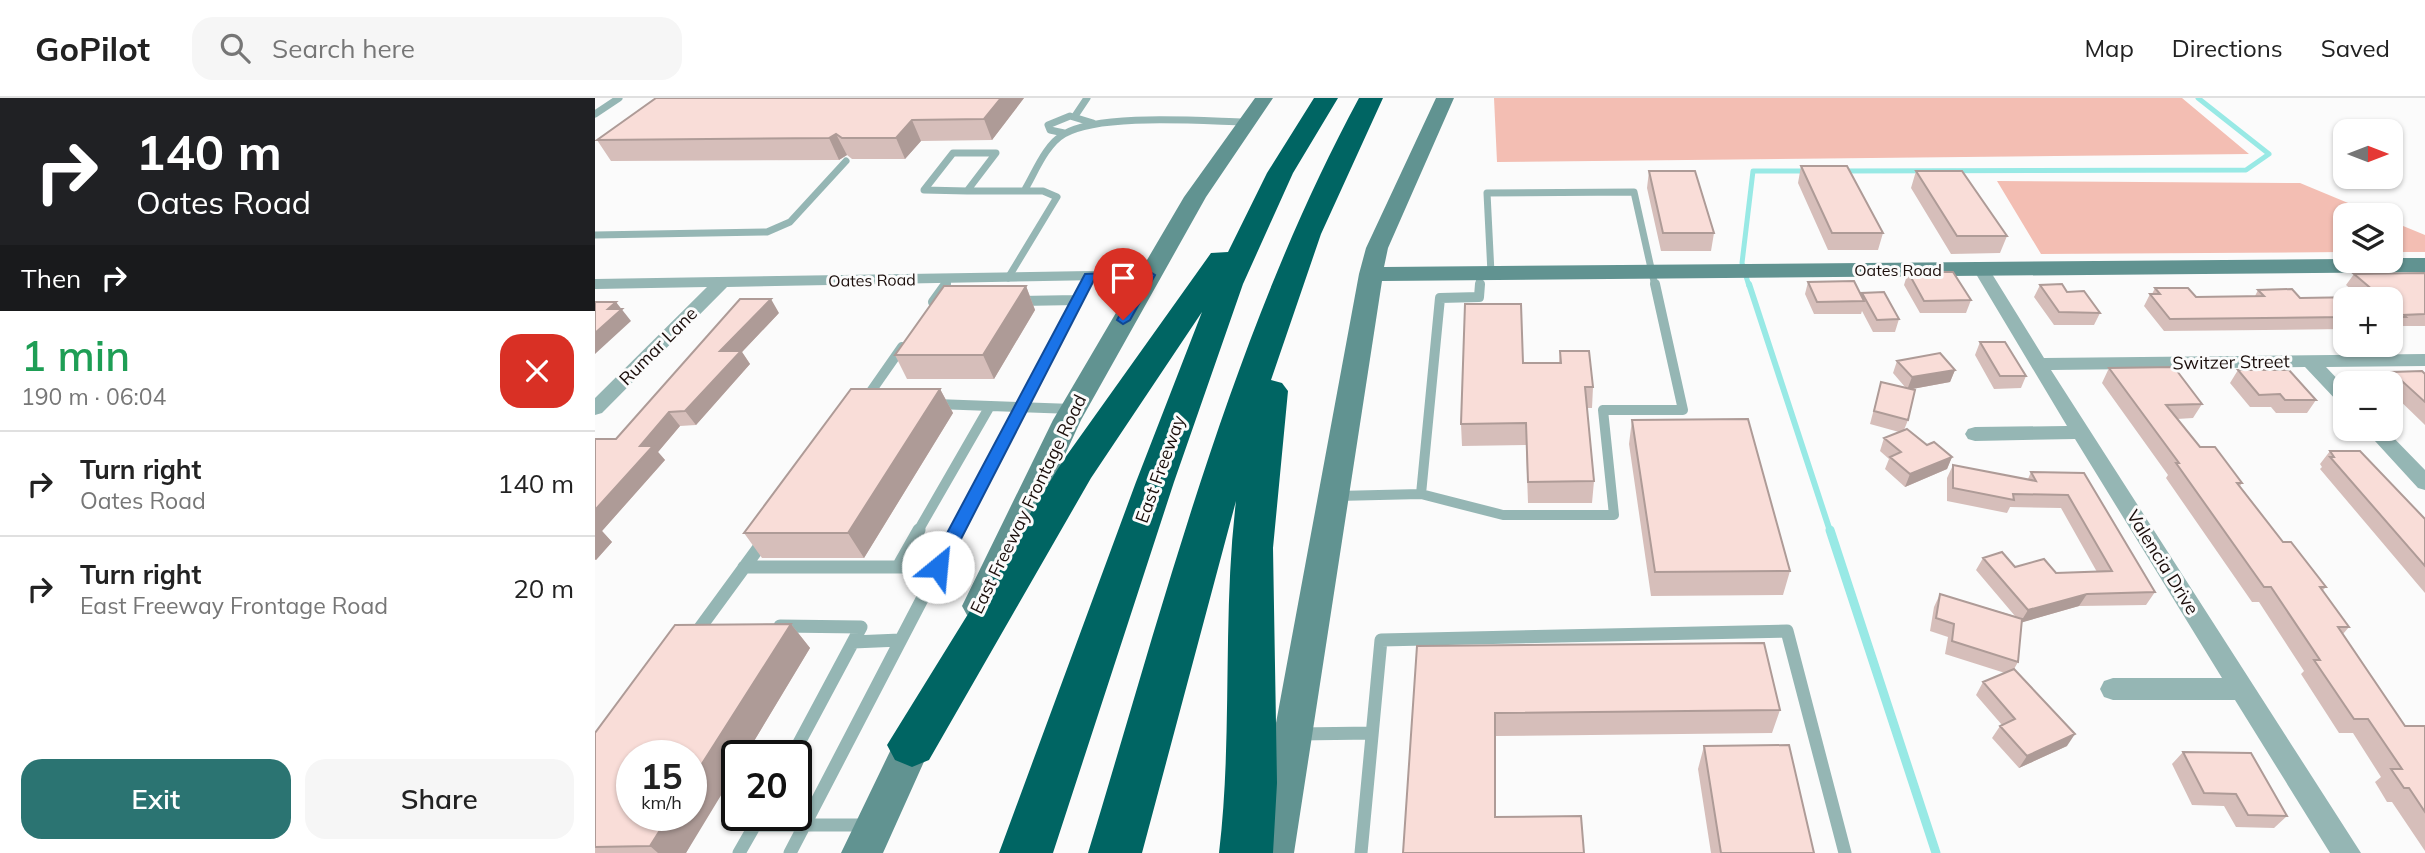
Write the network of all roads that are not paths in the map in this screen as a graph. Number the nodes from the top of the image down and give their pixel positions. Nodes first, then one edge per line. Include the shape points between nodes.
1 (619, 98) edge
2 (1087, 98) edge
3 (1264, 98) edge
4 (1326, 98) edge
5 (1371, 98) edge
6 (1445, 98) edge
7 (595, 114) edge
8 (1075, 116) junction
9 (1245, 122) junction
10 (1093, 123) junction
11 (1064, 134) junction
12 (846, 161) edge
13 (1280, 173) junction
14 (967, 191) junction
15 (1024, 191) junction
16 (595, 235) edge
17 (2425, 265) edge
18 (1981, 270) junction
19 (1654, 272) junction
20 (1486, 273) junction
21 (1371, 274) junction
22 (1149, 275) junction
23 (1090, 276) junction
24 (1008, 278) junction
25 (949, 279) junction
26 (721, 283) junction
27 (595, 284) edge
28 (1287, 284) junction
29 (1077, 300) junction
30 (960, 301) edge
31 (1012, 301) edge
32 (933, 302) junction
33 (926, 313) edge
34 (911, 334) edge
35 (2425, 360) edge
36 (2310, 361) junction
37 (2038, 365) junction
38 (2333, 385) edge
39 (865, 400) junction
40 (879, 401) edge
41 (921, 403) edge
42 (990, 406) junction
43 (1021, 408) junction
44 (595, 409) edge
45 (1073, 409) junction
46 (857, 411) edge
47 (2080, 432) junction
48 (1975, 434) dead end
49 (2386, 441) edge
50 (2425, 482) edge
51 (1421, 494) junction
52 (1333, 496) junction
53 (776, 523) edge
54 (744, 567) junction
55 (898, 567) junction
56 (938, 567) junction
57 (768, 626) edge
58 (900, 640) junction
59 (853, 642) junction
60 (686, 648) edge
61 (2113, 689) dead end
62 (2243, 689) junction
63 (1372, 733) junction
64 (1293, 734) junction
65 (801, 740) edge
66 (912, 745) junction
67 (812, 810) edge
68 (812, 827) edge
69 (751, 831) edge
70 (801, 831) edge
71 (869, 839) edge
72 (740, 853) edge
73 (790, 853) edge
74 (1026, 853) edge
75 (1115, 853) edge
76 (1246, 853) edge
77 (1273, 853) edge
78 (1361, 853) edge
79 (1845, 853) edge
80 (2346, 853) edge

1 - 7 lane
2 - 8 lane
3 - 9 main road, East Freeway Frontage Road
4 - 13 highway, East Freeway
5 - 28 highway via 1332,174
6 - 21 main road via 1377,248
8 - 10 lane
8 - 11 lane via 1048,125
9 - 10 lane
9 - 22 main road, East Freeway Frontage Road
10 - 11 lane
11 - 15 lane
12 - 16 lane via 790,222 767,232
13 - 66 highway via 1076,471
13 - 74 highway, East Freeway via 1228,284
14 - 14 lane via 924,190 953,153 996,153
14 - 15 lane
15 - 24 lane via 1057,197
17 - 18 main road, Oates Road
18 - 19 main road, Oates Road
18 - 37 street, Valencia Drive
19 - 20 main road, Oates Road
19 - 20 lane via 1634,192 1487,193
19 - 51 lane via 1683,410 1602,410 1614,515 1503,514
20 - 21 main road, Oates Road
20 - 51 lane via 1479,297 1440,298
21 - 52 main road
22 - 23 street, Oates Road
22 - 45 main road, East Freeway Frontage Road
23 - 24 street, Oates Road
23 - 29 lane
24 - 25 street, Oates Road
25 - 26 street, Oates Road
25 - 32 lane
26 - 27 street, Oates Road
26 - 44 street, Rumar Lane
28 - 75 highway via 1252,383
28 - 76 highway via 1258,472 1250,572
29 - 31 lane
29 - 43 lane
30 - 32 lane
32 - 33 lane
34 - 39 lane
35 - 36 street, Switzer Street
36 - 37 street, Switzer Street
36 - 38 street
37 - 47 street, Valencia Drive
39 - 40 lane
39 - 46 lane
41 - 42 lane
42 - 43 lane
42 - 55 lane
43 - 45 lane
43 - 56 lane
45 - 66 main road, East Freeway Frontage Road
47 - 48 street
47 - 62 street, Valencia Drive
49 - 50 street
51 - 52 lane
52 - 64 main road
53 - 54 lane
54 - 55 lane
54 - 60 lane via 709,625
55 - 56 lane
56 - 58 lane
57 - 59 lane via 861,627
58 - 59 lane
58 - 67 lane
59 - 65 lane
61 - 62 street
62 - 80 street, Valencia Drive
63 - 64 lane
63 - 78 lane
63 - 79 lane via 1381,640 1787,631
64 - 77 main road
66 - 71 main road, East Freeway Frontage Road
68 - 71 lane
69 - 72 lane
70 - 73 lane

